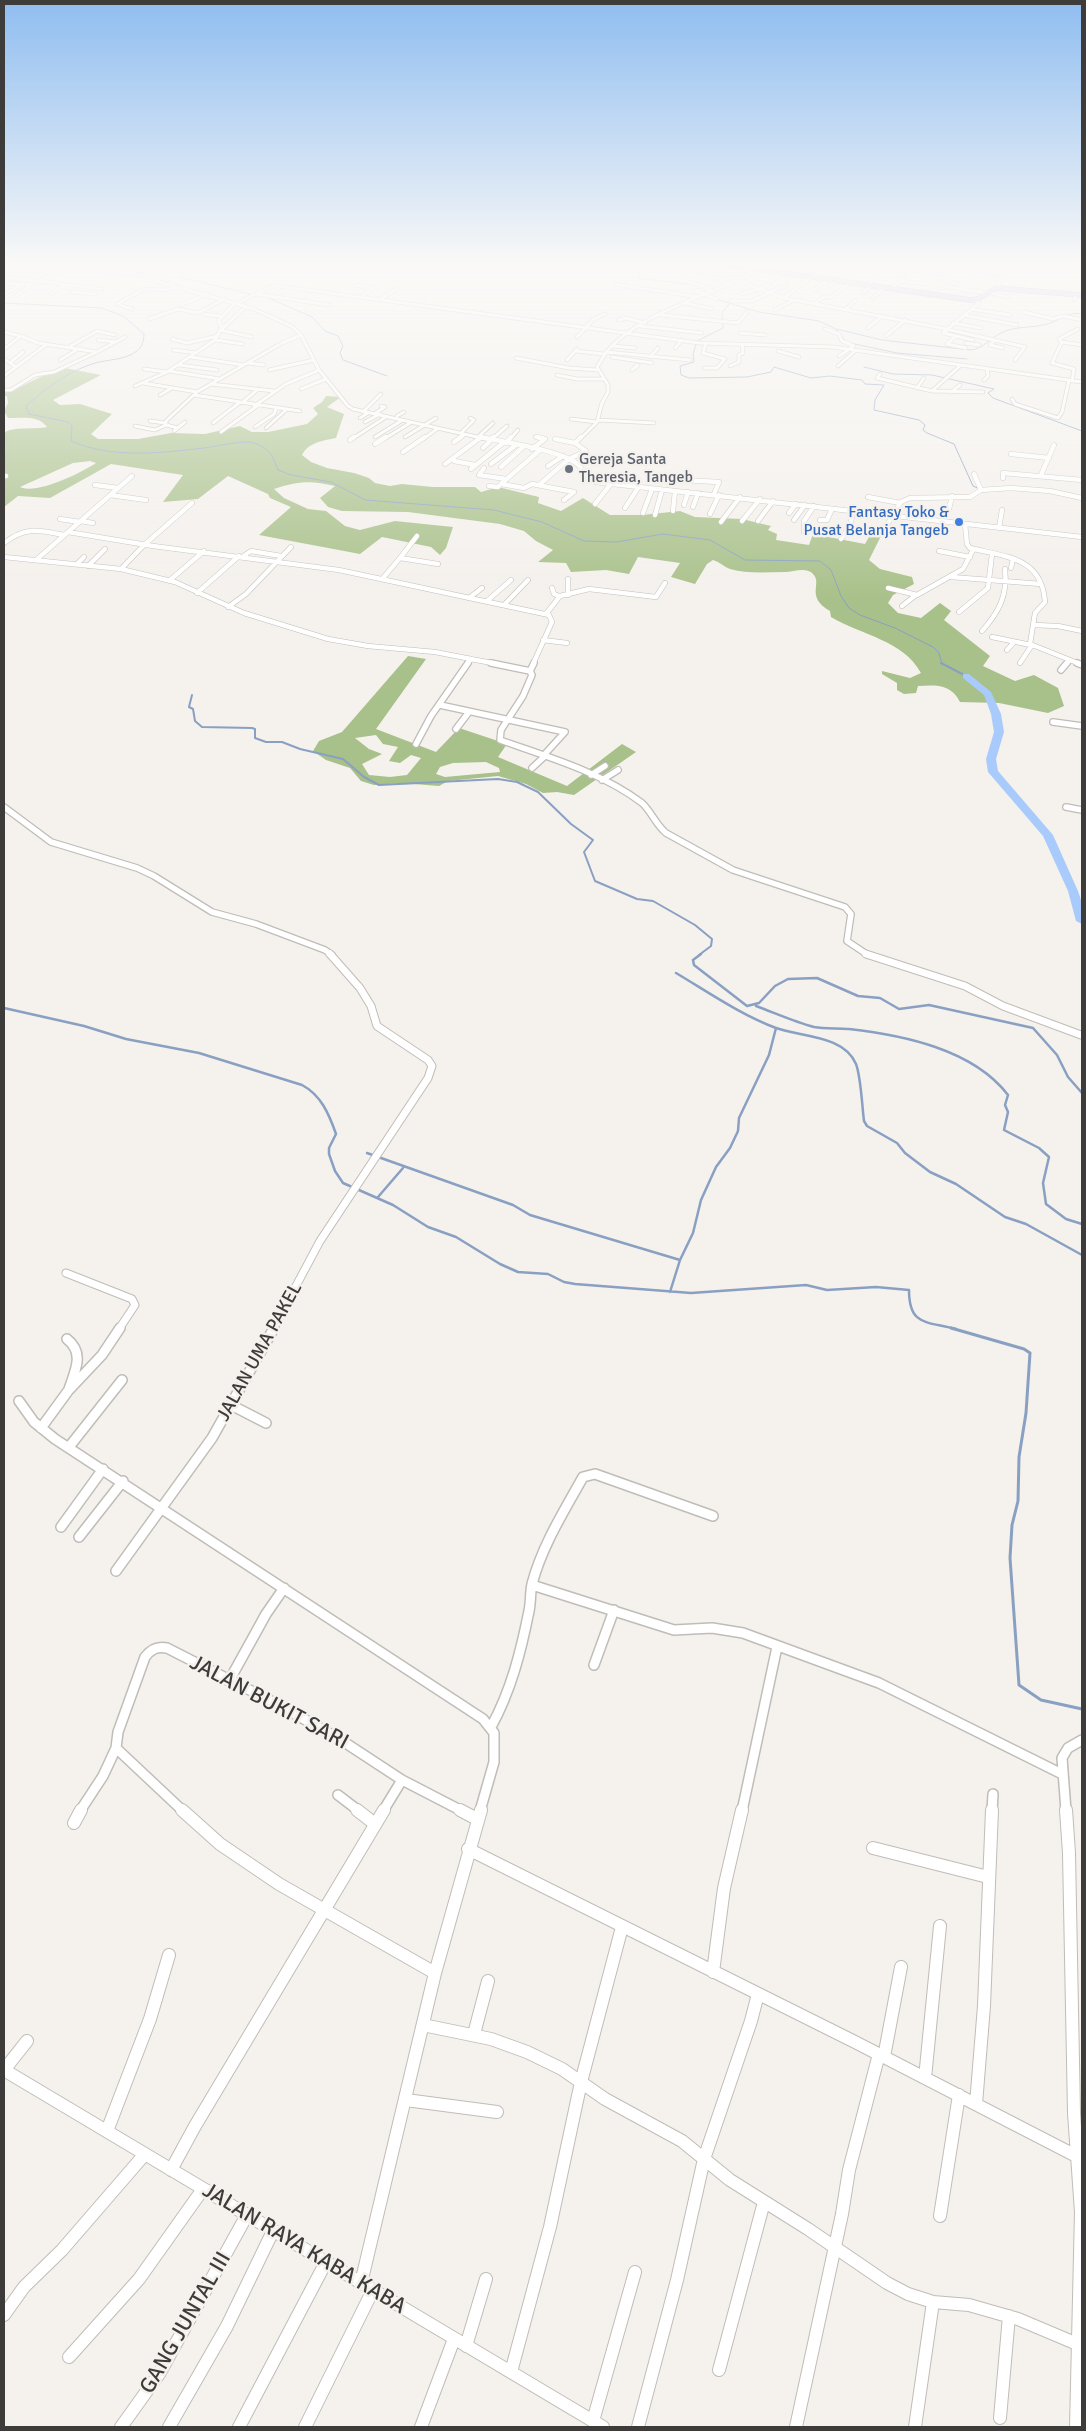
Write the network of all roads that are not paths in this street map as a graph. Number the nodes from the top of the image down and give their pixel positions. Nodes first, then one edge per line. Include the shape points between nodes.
1 (33, 376) edge
2 (157, 376) edge
3 (201, 376) edge
4 (224, 376) edge
5 (303, 376) edge
6 (324, 376) edge
7 (564, 376) edge
8 (602, 376) edge
9 (878, 376) edge
10 (879, 376) edge
11 (950, 376) edge
12 (988, 376) edge
13 (1009, 376) edge
14 (1043, 376) edge
15 (1071, 376) edge
16 (906, 377) dead end
17 (924, 378) dead end
18 (220, 379) junction
19 (326, 379) junction
20 (604, 379) junction
21 (984, 380) dead end
22 (1009, 380) dead end
23 (1070, 380) junction
24 (143, 382) junction
25 (1082, 382) edge
26 (875, 383) dead end
27 (210, 384) junction
28 (902, 384) junction
29 (156, 385) junction
30 (960, 385) dead end
31 (134, 386) dead end
32 (172, 388) junction
33 (917, 388) junction
34 (150, 389) dead end
35 (258, 389) junction
36 (301, 389) dead end
37 (4, 390) edge
38 (274, 391) junction
39 (932, 391) junction
40 (951, 392) junction
41 (983, 392) dead end
42 (195, 394) junction
43 (381, 394) dead end
44 (160, 395) dead end
45 (1012, 399) dead end
46 (241, 403) junction
47 (256, 406) junction
48 (381, 406) dead end
49 (276, 409) junction
50 (286, 410) junction
51 (300, 411) dead end
52 (366, 412) junction
53 (404, 412) dead end
54 (382, 414) junction
55 (397, 416) dead end
56 (360, 418) dead end
57 (436, 418) dead end
58 (470, 418) dead end
59 (571, 419) dead end
60 (150, 421) dead end
61 (401, 421) junction
62 (409, 421) junction
63 (597, 421) junction
64 (185, 422) dead end
65 (365, 422) dead end
66 (213, 423) dead end
67 (492, 423) dead end
68 (654, 423) dead end
69 (165, 424) junction
70 (135, 426) dead end
71 (424, 426) junction
72 (507, 426) dead end
73 (255, 427) dead end
74 (178, 428) junction
75 (266, 428) dead end
76 (437, 429) junction
77 (518, 430) dead end
78 (448, 431) junction
79 (172, 432) dead end
80 (221, 432) dead end
81 (462, 434) junction
82 (375, 437) dead end
83 (405, 437) dead end
84 (440, 437) dead end
85 (535, 437) dead end
86 (478, 438) junction
87 (555, 439) dead end
88 (350, 440) dead end
89 (490, 440) junction
90 (454, 442) dead end
91 (504, 443) junction
92 (575, 443) junction
93 (375, 444) dead end
94 (516, 445) junction
95 (1054, 446) dead end
96 (523, 447) junction
97 (482, 448) dead end
98 (532, 448) junction
99 (540, 450) junction
100 (403, 452) dead end
101 (1011, 454) dead end
102 (563, 456) junction
103 (1049, 458) junction
104 (569, 459) junction
105 (454, 461) dead end
106 (445, 464) dead end
107 (491, 464) dead end
108 (476, 465) junction
109 (548, 466) dead end
110 (484, 468) dead end
111 (501, 468) dead end
112 (471, 469) dead end
113 (974, 474) dead end
114 (1039, 475) junction
115 (132, 476) dead end
116 (1003, 478) dead end
117 (506, 479) junction
118 (523, 479) dead end
119 (682, 480) dead end
120 (1082, 480) edge
121 (541, 483) junction
122 (501, 484) junction
123 (610, 484) junction
124 (95, 485) dead end
125 (489, 486) dead end
126 (638, 488) junction
127 (652, 489) junction
128 (116, 490) junction
129 (662, 490) junction
130 (981, 490) junction
131 (1033, 490) junction
132 (675, 491) junction
133 (688, 492) junction
134 (698, 493) junction
135 (141, 494) dead end
136 (110, 495) junction
137 (716, 495) junction
138 (783, 495) dead end
139 (952, 496) junction
140 (740, 497) junction
141 (868, 498) dead end
142 (1082, 498) edge
143 (748, 499) dead end
144 (146, 500) dead end
145 (564, 500) dead end
146 (760, 500) junction
147 (773, 501) junction
148 (780, 502) junction
149 (192, 503) dead end
150 (900, 503) junction
151 (595, 504) dead end
152 (796, 504) junction
153 (684, 505) dead end
154 (745, 505) dead end
155 (805, 505) junction
156 (814, 506) junction
157 (693, 507) dead end
158 (625, 508) dead end
159 (832, 509) junction
160 (949, 509) dead end
161 (1002, 510) dead end
162 (673, 511) dead end
163 (853, 512) junction
164 (643, 513) dead end
165 (789, 513) dead end
166 (710, 514) dead end
167 (655, 515) dead end
168 (66, 516) dead end
169 (892, 517) junction
170 (60, 520) dead end
171 (81, 520) junction
172 (794, 520) dead end
173 (820, 520) dead end
174 (742, 521) dead end
175 (758, 521) dead end
176 (721, 522) dead end
177 (93, 523) dead end
178 (966, 524) junction
179 (999, 528) junction
180 (884, 530) dead end
181 (108, 531) dead end
182 (804, 532) dead end
183 (66, 533) junction
184 (417, 536) dead end
185 (98, 537) junction
186 (1082, 537) edge
187 (841, 539) dead end
188 (4, 543) edge
189 (144, 545) junction
190 (291, 547) dead end
191 (104, 549) dead end
192 (973, 550) junction
193 (204, 551) junction
194 (939, 551) dead end
195 (992, 554) junction
196 (4, 556) edge
197 (240, 556) junction
198 (281, 556) junction
199 (84, 557) dead end
200 (970, 557) junction
201 (400, 558) junction
202 (1013, 558) junction
203 (36, 560) junction
204 (275, 562) junction
205 (77, 564) junction
206 (438, 564) dead end
207 (88, 566) junction
208 (1011, 568) dead end
209 (120, 569) junction
210 (1005, 569) dead end
211 (951, 577) junction
212 (383, 578) junction
213 (568, 579) dead end
214 (170, 580) junction
215 (511, 580) dead end
216 (528, 580) dead end
217 (990, 582) junction
218 (665, 583) dead end
219 (1008, 583) junction
220 (1041, 584) junction
221 (482, 588) dead end
222 (552, 588) dead end
223 (888, 588) dead end
224 (197, 593) junction
225 (568, 594) junction
226 (916, 595) junction
227 (559, 596) junction
228 (469, 598) junction
229 (487, 602) junction
230 (504, 605) junction
231 (902, 606) dead end
232 (228, 607) junction
233 (959, 612) dead end
234 (546, 614) junction
235 (1033, 625) junction
236 (982, 631) dead end
237 (1082, 631) edge
238 (992, 637) dead end
239 (543, 640) junction
240 (1014, 642) junction
241 (567, 643) dead end
242 (1031, 645) junction
243 (1007, 650) dead end
244 (471, 659) junction
245 (1069, 661) junction
246 (1020, 662) dead end
247 (1082, 666) edge
248 (1061, 670) dead end
249 (530, 671) junction
250 (440, 705) junction
251 (470, 712) junction
252 (507, 720) junction
253 (1053, 722) dead end
254 (1082, 726) edge
255 (456, 729) dead end
256 (416, 744) dead end
257 (545, 756) junction
258 (604, 766) dead end
259 (532, 768) dead end
260 (618, 770) dead end
261 (592, 775) junction
262 (602, 780) junction
263 (4, 807) edge
264 (1066, 807) dead end
265 (1082, 810) edge
266 (1081, 1035) dead end
267 (66, 1273) dead end
268 (67, 1339) dead end
269 (122, 1380) dead end
270 (68, 1391) junction
271 (19, 1401) dead end
272 (231, 1404) junction
273 (266, 1424) dead end
274 (41, 1428) junction
275 (68, 1447) junction
276 (103, 1469) junction
277 (123, 1482) junction
278 (163, 1508) junction
279 (713, 1516) dead end
280 (61, 1527) dead end
281 (79, 1537) dead end
282 (116, 1571) dead end
283 (532, 1585) junction
284 (284, 1588) junction
285 (614, 1610) junction
286 (777, 1647) junction
287 (594, 1665) dead end
288 (230, 1681) junction
289 (491, 1727) junction
290 (1082, 1740) edge
291 (116, 1748) junction
292 (1062, 1774) junction
293 (402, 1780) junction
294 (993, 1794) dead end
295 (338, 1795) dead end
296 (477, 1819) junction
297 (74, 1823) dead end
298 (375, 1824) junction
299 (873, 1848) dead end
300 (468, 1849) junction
301 (988, 1877) junction
302 (325, 1910) junction
303 (940, 1926) dead end
304 (622, 1928) junction
305 (169, 1955) dead end
306 (901, 1967) dead end
307 (713, 1972) junction
308 (435, 1973) junction
309 (488, 1981) dead end
310 (758, 1994) junction
311 (423, 2025) junction
312 (474, 2034) junction
313 (27, 2041) dead end
314 (882, 2055) junction
315 (4, 2070) edge
316 (925, 2078) junction
317 (581, 2082) junction
318 (959, 2095) junction
319 (406, 2100) junction
320 (976, 2104) junction
321 (497, 2112) dead end
322 (107, 2132) junction
323 (145, 2154) junction
324 (1080, 2158) edge
325 (704, 2159) junction
326 (171, 2170) junction
327 (203, 2189) junction
328 (764, 2202) junction
329 (247, 2215) junction
330 (940, 2216) dead end
331 (273, 2231) junction
332 (835, 2246) junction
333 (326, 2262) junction
334 (635, 2272) dead end
335 (486, 2279) dead end
336 (362, 2282) junction
337 (373, 2290) junction
338 (933, 2302) junction
339 (4, 2315) edge
340 (1009, 2316) junction
341 (460, 2342) junction
342 (1080, 2345) edge
343 (69, 2357) dead end
344 (719, 2370) dead end
345 (510, 2372) junction
346 (1000, 2418) dead end
347 (597, 2425) edge
348 (121, 2427) edge
349 (169, 2427) edge
350 (240, 2427) edge
351 (305, 2427) edge
352 (421, 2427) edge
353 (638, 2427) edge
354 (796, 2427) edge
355 (915, 2427) edge
356 (1076, 2427) edge

1 - 37 street
2 - 24 street
3 - 18 street
4 - 18 street
5 - 38 street
6 - 19 street
7 - 20 street
8 - 20 street
9 - 26 street
10 - 28 street
11 - 39 street
12 - 21 street
13 - 22 street
14 - 23 street
15 - 23 street
16 - 28 street
17 - 33 street
18 - 27 street
19 - 36 street
19 - 52 street via 348,406
20 - 63 street via 609,390
23 - 25 street
23 - 45 street via 1058,418 1015,404
24 - 29 street
24 - 31 street
27 - 35 street
27 - 42 street
28 - 33 street
29 - 32 street
29 - 34 street
30 - 40 street
32 - 42 street
32 - 44 street
33 - 39 street
35 - 38 street
35 - 46 street
38 - 47 street
39 - 40 street
40 - 41 street
42 - 46 street
42 - 69 street
43 - 52 street
46 - 47 street
46 - 66 street
47 - 49 street
47 - 80 street
48 - 54 street via 385,407
49 - 50 street
49 - 73 street
50 - 51 street
50 - 75 street
52 - 54 street
52 - 56 street
53 - 55 street
54 - 61 street
54 - 65 street
54 - 88 street
57 - 71 street
58 - 81 street via 474,420
59 - 63 street
60 - 69 street
61 - 62 street
61 - 82 street
62 - 71 street
62 - 93 street
63 - 68 street
63 - 92 street
64 - 74 street
67 - 86 street
69 - 70 street via 155,430
69 - 74 street
71 - 76 street
71 - 83 street
72 - 89 street
74 - 79 street
76 - 78 street
76 - 100 street
77 - 91 street
78 - 81 street
78 - 84 street
81 - 86 street
81 - 90 street
85 - 98 street via 544,439
86 - 89 street
86 - 106 street
87 - 92 street
89 - 91 street
89 - 97 street
91 - 94 street
91 - 108 street
92 - 104 street via 586,451
94 - 96 street
94 - 107 street
95 - 103 street
96 - 98 street
96 - 111 street
98 - 99 street
99 - 102 street
99 - 117 street
101 - 103 street
102 - 104 street
102 - 109 street
103 - 114 street
104 - 121 street
104 - 123 street via 587,478
105 - 108 street
108 - 112 street
110 - 117 street via 479,474
113 - 130 street
114 - 116 street via 1004,474
114 - 120 street
114 - 131 street
115 - 128 street
117 - 122 street
118 - 121 street
119 - 137 street via 719,482
121 - 122 street via 524,488
121 - 145 street via 574,492
122 - 125 street
123 - 126 street
123 - 151 street
124 - 128 street
126 - 127 street
126 - 158 street
127 - 129 street
127 - 164 street
128 - 135 street
128 - 136 street
129 - 132 street
129 - 167 street
130 - 131 street
130 - 139 street via 972,497
131 - 142 street
132 - 133 street
132 - 162 street
133 - 134 street
133 - 153 street
134 - 137 street
134 - 157 street
136 - 144 street
136 - 171 street
137 - 140 street
137 - 166 street
138 - 148 street
139 - 150 street via 910,498
139 - 160 street
140 - 146 street
140 - 176 street
141 - 150 street
143 - 154 street
146 - 147 street
146 - 174 street
147 - 148 street
147 - 175 street
148 - 152 street
149 - 189 street
150 - 169 street
152 - 155 street
152 - 165 street
155 - 156 street
155 - 172 street
156 - 159 street
156 - 182 street via 804,521
159 - 163 street
159 - 173 street via 828,519
161 - 179 street
163 - 169 street
163 - 187 street via 850,526
168 - 171 street
169 - 178 street
169 - 180 street
170 - 171 street
171 - 177 street
171 - 183 street
178 - 179 street
178 - 192 street via 968,545
179 - 186 street
181 - 185 street
183 - 185 street
183 - 188 street via 26,528
183 - 203 street
184 - 201 street
185 - 189 street
189 - 193 street
189 - 209 street
190 - 198 street
191 - 207 street
192 - 195 street
192 - 200 street
193 - 197 street
193 - 214 street
194 - 200 street
195 - 202 street
195 - 217 street
196 - 203 street
197 - 198 street via 252,551
197 - 204 street
197 - 224 street
198 - 204 street
199 - 205 street
200 - 211 street via 963,569
201 - 206 street
201 - 212 street
202 - 208 street
202 - 220 street via 1033,568
203 - 205 street
204 - 212 street
204 - 232 street via 246,594
205 - 207 street
207 - 209 street
209 - 214 street
210 - 219 street
211 - 217 street
211 - 226 street
212 - 228 street
213 - 225 street
214 - 224 street
215 - 229 street
216 - 230 street
217 - 219 street
217 - 233 street via 982,595
218 - 225 street via 656,597 589,589
219 - 220 street
219 - 236 street via 1001,606
220 - 235 street via 1045,602 1037,609
221 - 228 street
222 - 227 street
223 - 226 street
224 - 232 street
225 - 227 street
226 - 231 street
227 - 234 street
228 - 229 street
229 - 230 street
230 - 234 street
232 - 244 street via 335,641
234 - 239 street via 552,622
235 - 237 street
235 - 242 street
238 - 240 street
239 - 241 street
239 - 249 street
240 - 242 street
240 - 243 street
242 - 245 street
242 - 246 street
244 - 249 street
244 - 250 street
245 - 247 street
245 - 248 street
249 - 252 street via 532,675 528,686
250 - 251 street
250 - 256 street
251 - 252 street
251 - 255 street
252 - 257 street via 498,737 500,740
252 - 257 street via 564,732
253 - 254 street
257 - 259 street
257 - 261 street
258 - 261 street
260 - 262 street
261 - 262 street
262 - 266 street via 637,799 658,827 706,856 759,880 850,910 847,941 861,951 964,986 1008,1008 1035,1015
263 - 272 street, JALAN UMA PAKEL via 51,842 138,868 212,912 325,950 336,958 360,988 371,1006 377,1026 432,1066 428,1078 314,1252
264 - 265 street
267 - 270 street via 136,1303 102,1355
268 - 270 street via 74,1345 78,1356
269 - 275 street
270 - 274 street
271 - 274 street
272 - 273 street
272 - 278 street, JALAN UMA PAKEL via 212,1438
274 - 275 street
275 - 276 street
276 - 277 street
276 - 280 street
277 - 278 street
277 - 281 street
278 - 282 street
278 - 284 street
279 - 283 street via 588,1474 580,1481 543,1551
283 - 285 street
283 - 289 street via 511,1682
284 - 288 street via 266,1614
284 - 289 street
285 - 286 street via 674,1630 712,1628 734,1631
285 - 287 street
286 - 292 street via 879,1683
286 - 307 street via 724,1888
288 - 291 street, JALAN BUKIT SARI via 167,1648 156,1647 149,1651 118,1732
288 - 293 street, JALAN BUKIT SARI via 341,1740
289 - 296 street via 496,1740 494,1762
290 - 292 street via 1068,1748 1062,1758
291 - 297 street
291 - 302 street via 220,1844
292 - 324 street via 1070,1853 1074,2113
293 - 296 street, JALAN BUKIT SARI
293 - 298 street
294 - 301 street
295 - 298 street
296 - 300 street
298 - 302 street
299 - 301 street
300 - 304 street
300 - 308 street
301 - 320 street via 984,2006
302 - 308 street
302 - 326 street via 194,2126
303 - 316 street
304 - 307 street
304 - 317 street
305 - 322 street via 150,2019
306 - 314 street
307 - 310 street
308 - 311 street
309 - 312 street
310 - 314 street
310 - 325 street
311 - 312 street
311 - 319 street
312 - 317 street via 527,2052
313 - 315 street
314 - 316 street
314 - 332 street via 859,2128
315 - 322 street, JALAN RAYA KABA KABA
316 - 318 street
317 - 325 street via 605,2099 682,2141
317 - 345 street via 550,2228
318 - 320 street
318 - 330 street
319 - 321 street
319 - 336 street
320 - 324 street
322 - 323 street, JALAN RAYA KABA KABA
323 - 326 street, JALAN RAYA KABA KABA
323 - 339 street via 62,2250 24,2287
324 - 342 street
325 - 328 street
325 - 353 street via 677,2280
326 - 327 street, JALAN RAYA KABA KABA
327 - 329 street, JALAN RAYA KABA KABA
327 - 343 street via 139,2279
328 - 332 street
328 - 344 street
329 - 331 street, JALAN RAYA KABA KABA
329 - 348 street, GANG JUNTAL III via 159,2374
331 - 333 street, JALAN RAYA KABA KABA
331 - 349 street via 227,2326
332 - 338 street via 887,2283
332 - 354 street
333 - 336 street, JALAN RAYA KABA KABA
333 - 350 street
334 - 347 street
335 - 341 street
336 - 337 street, JALAN RAYA KABA KABA
337 - 341 street, JALAN RAYA KABA KABA
337 - 351 street
338 - 340 street via 969,2305
338 - 355 street
340 - 342 street
340 - 346 street
341 - 345 street, JALAN RAYA KABA KABA
341 - 352 street
342 - 356 street
345 - 347 street, JALAN RAYA KABA KABA

